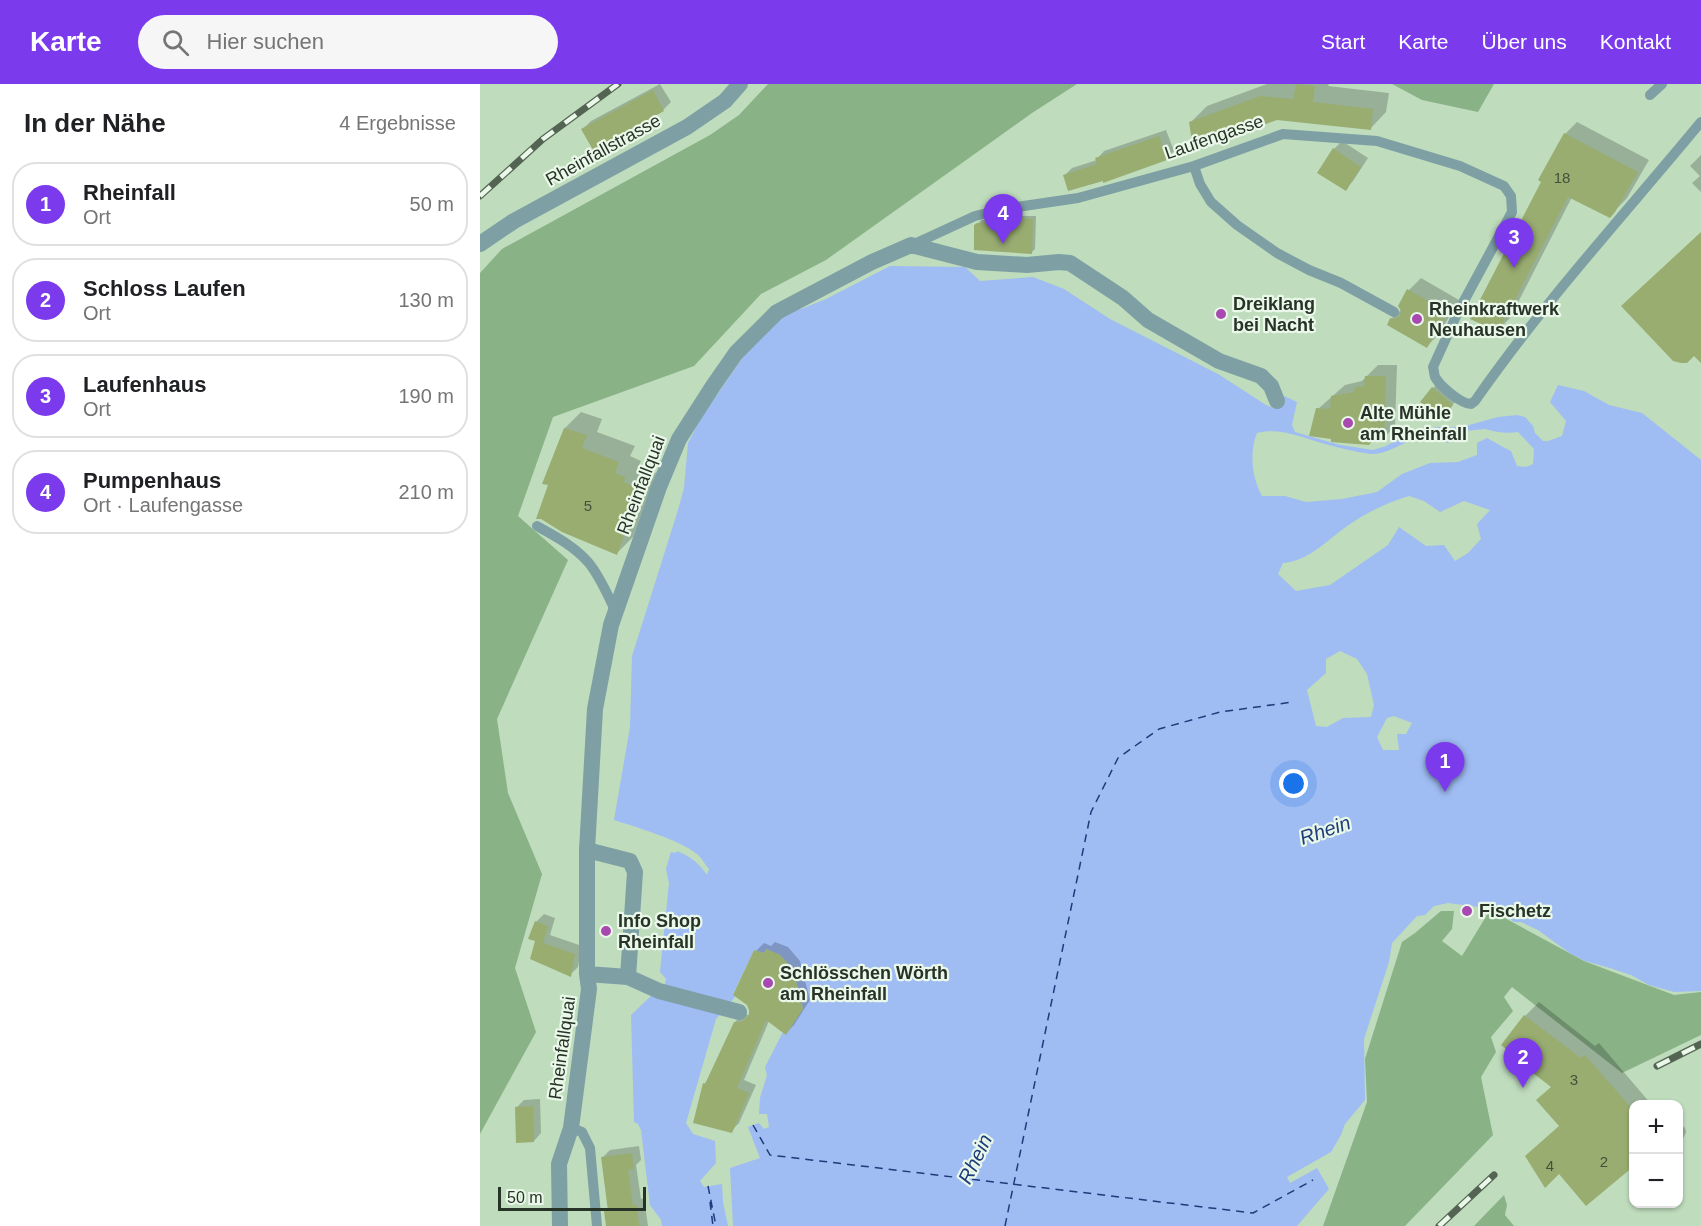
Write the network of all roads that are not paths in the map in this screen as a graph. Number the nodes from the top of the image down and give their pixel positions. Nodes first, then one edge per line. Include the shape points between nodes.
1 (740, 84) edge
2 (1645, 84) edge
3 (1656, 90) edge
4 (1701, 122) edge
5 (1194, 166) junction
6 (480, 244) edge
7 (911, 245) junction
8 (1394, 312) dead end
9 (1277, 401) dead end
10 (537, 526) dead end
11 (616, 613) junction
12 (587, 850) junction
13 (587, 974) junction
14 (628, 977) junction
15 (740, 1011) dead end
16 (571, 1128) junction
17 (560, 1226) edge
18 (597, 1226) edge

1 - 6 street, Rheinfallstrasse via 725,101 687,127 514,221
2 - 3 lane
4 - 5 lane, Laufengasse via 1566,281 1471,404 1462,402 1442,386 1433,367 1512,212 1511,196 1504,186 1460,166 1377,141 1283,134
5 - 7 lane, Laufengasse via 1078,198 975,216
5 - 8 lane via 1211,202 1237,225 1277,253
7 - 9 street via 977,262 1070,263 1123,298 1148,320 1220,361 1261,376 1271,386
7 - 11 street, Rheinfallquai via 777,312 733,357 678,440
10 - 11 lane via 589,563
11 - 12 street, Rheinfallquai via 595,709
12 - 13 street, Rheinfallquai
12 - 14 street via 630,861 633,866
13 - 14 street, Rheinfallquai
13 - 16 street, Rheinfallquai via 589,989
14 - 15 street via 659,991
16 - 17 street via 559,1164
16 - 18 lane via 582,1132 590,1149

